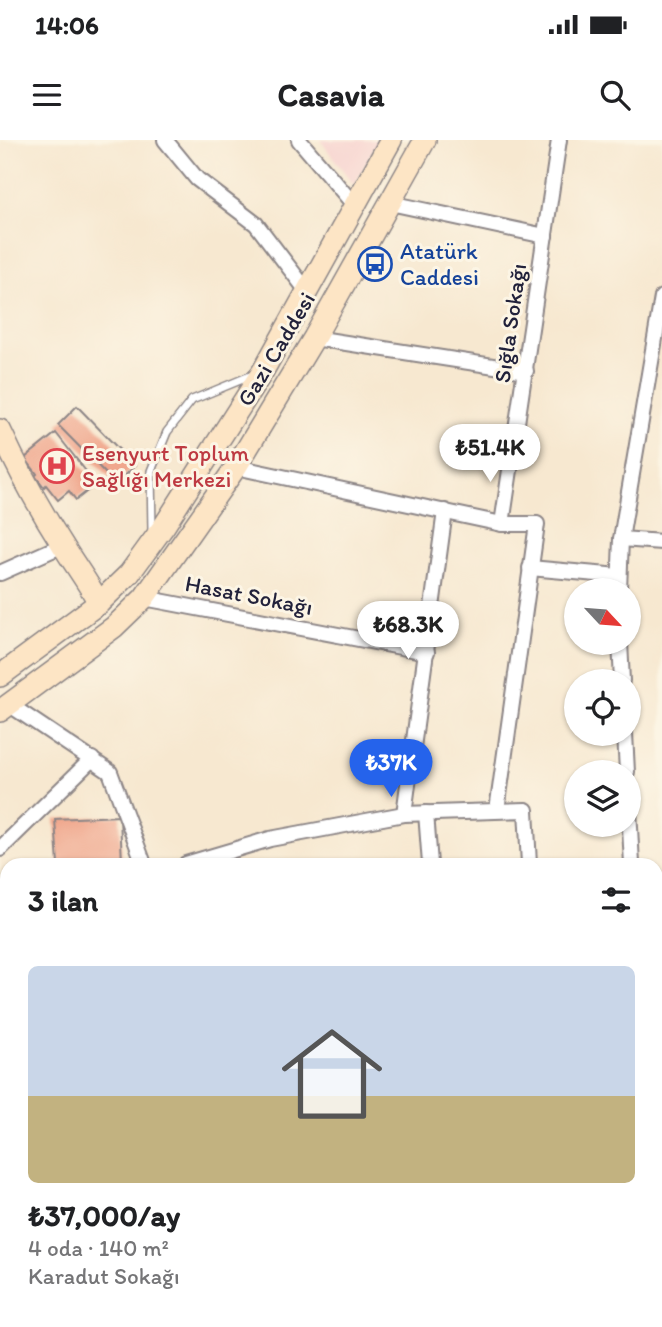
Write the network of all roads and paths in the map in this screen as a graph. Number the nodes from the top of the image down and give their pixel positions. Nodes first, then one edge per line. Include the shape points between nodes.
1 (165, 140) edge
2 (299, 140) edge
3 (391, 140) edge
4 (425, 140) edge
5 (559, 140) edge
6 (390, 203) junction
7 (355, 206) junction
8 (545, 236) junction
9 (307, 291) junction
10 (662, 296) edge
11 (314, 338) junction
12 (262, 370) junction
13 (526, 371) junction
14 (0, 430) edge
15 (6, 461) edge
16 (236, 467) junction
17 (445, 511) junction
18 (502, 524) junction
19 (621, 538) junction
20 (152, 541) junction
21 (662, 542) edge
22 (63, 545) junction
23 (530, 568) junction
24 (0, 573) edge
25 (589, 578) edge
26 (619, 578) edge
27 (144, 597) junction
28 (99, 603) junction
29 (427, 652) junction
30 (0, 676) edge
31 (5, 708) edge
32 (92, 759) junction
33 (497, 810) junction
34 (426, 813) junction
35 (404, 814) junction
36 (631, 837) edge
37 (0, 849) edge
38 (142, 858) edge
39 (206, 858) edge
40 (430, 858) edge
41 (529, 858) edge
42 (632, 858) edge

1 - 9 street via 197,179 256,224
2 - 7 street
3 - 7 main road, Gazi Caddesi
4 - 6 main road, Gazi Caddesi
5 - 8 street, Sığla Sokağı
6 - 8 street
6 - 11 main road, Gazi Caddesi
7 - 9 main road, Gazi Caddesi
8 - 13 street, Sığla Sokağı
9 - 12 main road, Gazi Caddesi
10 - 19 street
11 - 13 street
11 - 16 main road, Gazi Caddesi
12 - 20 main road, Gazi Caddesi
12 - 20 lane via 192,400 167,432 151,471
13 - 18 street, Sığla Sokağı
14 - 15 main road
15 - 22 main road
16 - 17 street
16 - 27 main road, Gazi Caddesi
17 - 18 street
17 - 29 street
18 - 23 street via 537,524
19 - 21 street
19 - 26 street
20 - 28 main road, Gazi Caddesi via 129,574
22 - 24 street
22 - 28 main road
23 - 25 street
23 - 33 street
27 - 29 street, Hasat Sokağı
27 - 31 main road, Gazi Caddesi via 114,627
28 - 30 main road, Gazi Caddesi
29 - 35 street
31 - 32 street
32 - 37 street
32 - 38 street via 110,772
33 - 34 street
33 - 41 street via 526,810
34 - 35 street
34 - 40 street
35 - 39 street via 270,839
36 - 42 street

